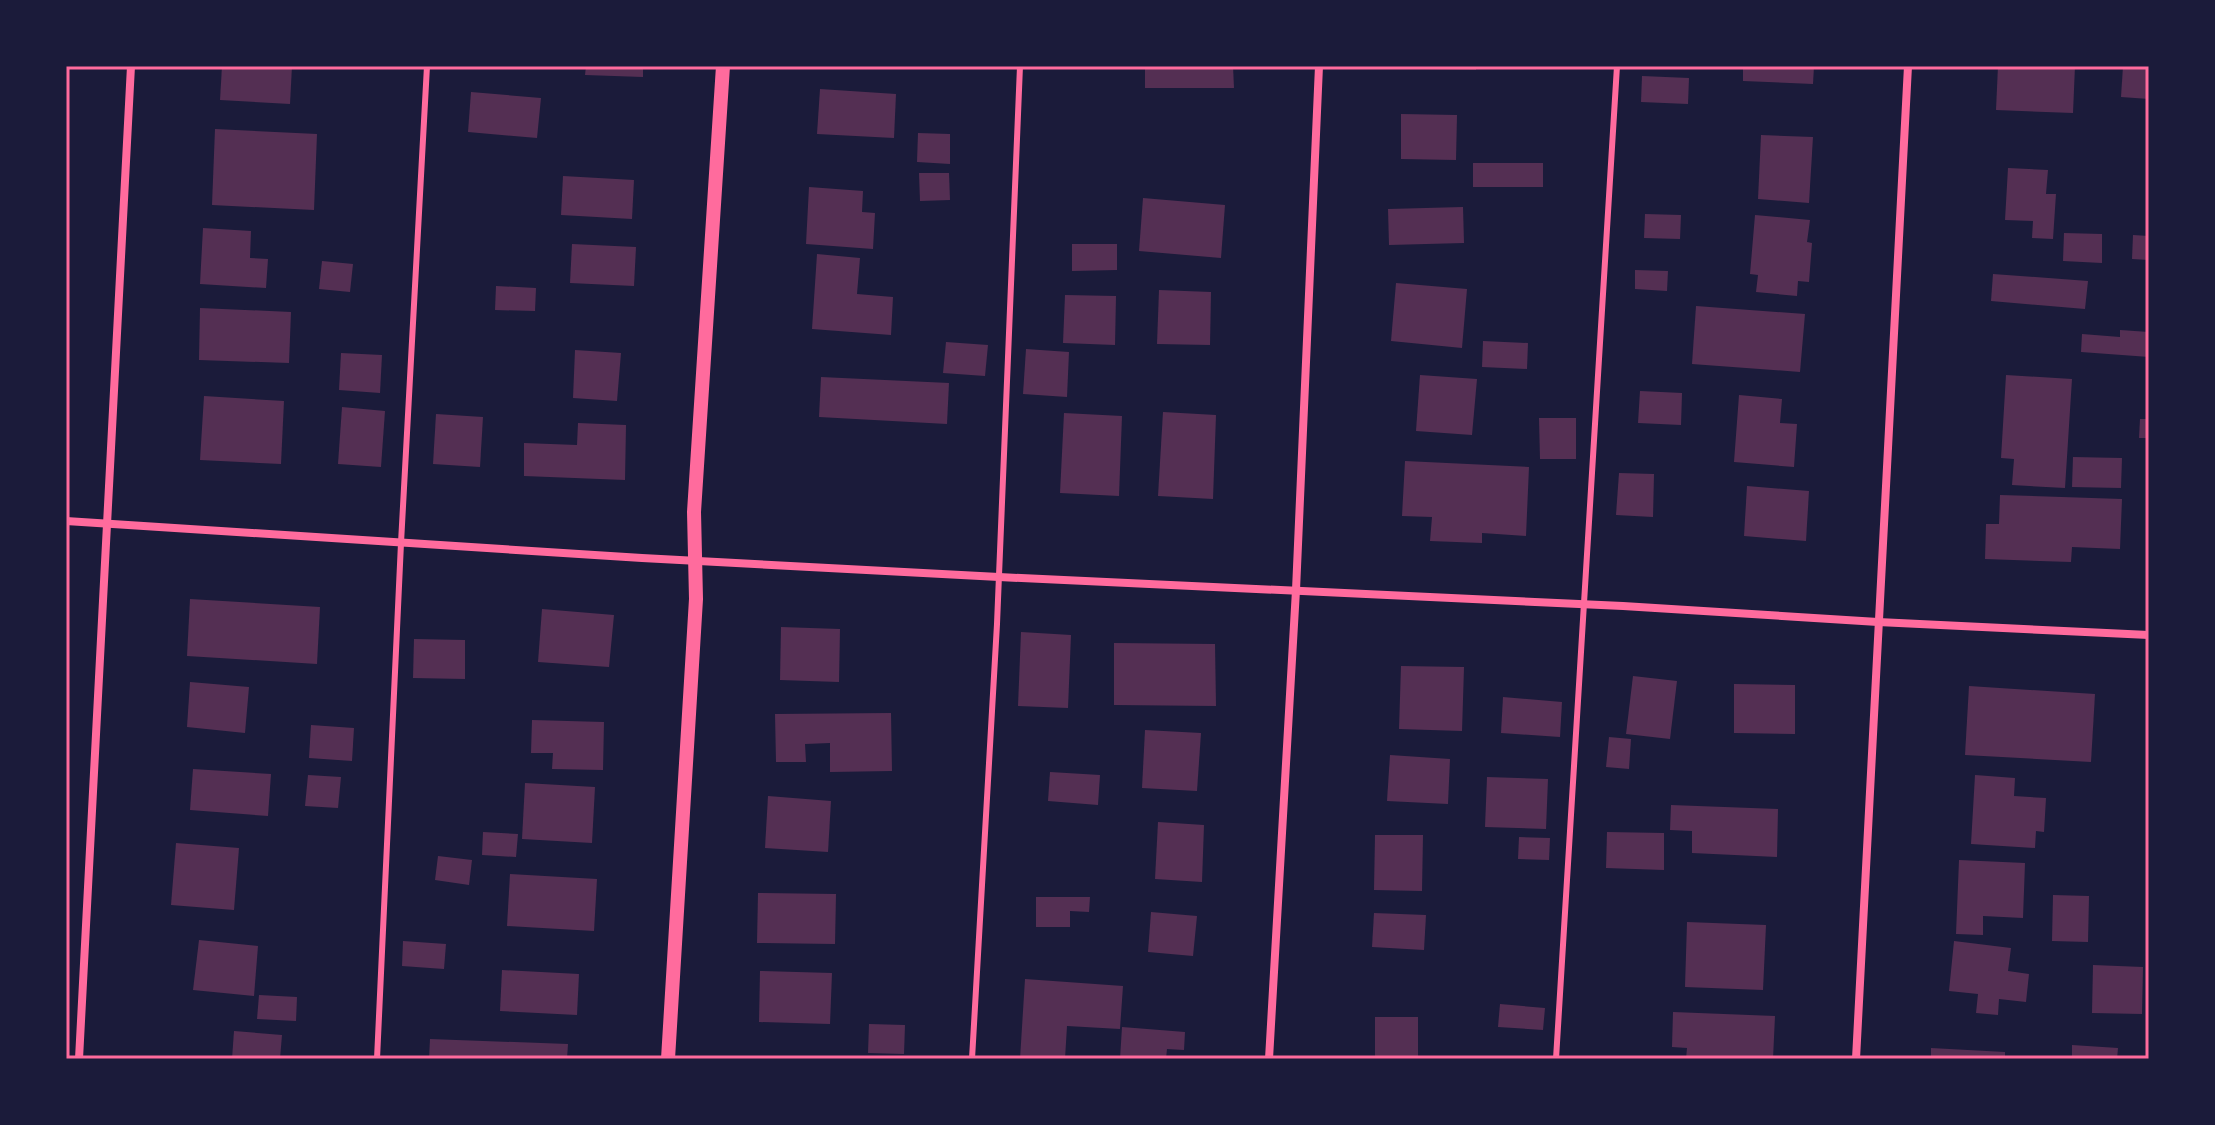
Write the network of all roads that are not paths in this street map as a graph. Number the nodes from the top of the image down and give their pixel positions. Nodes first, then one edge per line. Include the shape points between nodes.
1 (131, 66) edge
2 (427, 66) edge
3 (723, 66) edge
4 (1020, 66) edge
5 (1319, 66) edge
6 (1617, 66) edge
7 (1908, 66) edge
8 (66, 521) edge
9 (105, 523) junction
10 (401, 543) junction
11 (696, 559) junction
12 (999, 577) junction
13 (1296, 590) junction
14 (1584, 605) junction
15 (1878, 622) junction
16 (2149, 635) edge
17 (79, 1059) edge
18 (377, 1059) edge
19 (668, 1059) edge
20 (972, 1059) edge
21 (1269, 1059) edge
22 (1556, 1059) edge
23 (1856, 1059) edge

1 - 9 street
2 - 10 lane
3 - 11 street via 694,512
4 - 12 lane
5 - 13 street
6 - 14 lane
7 - 15 street
8 - 9 street
9 - 10 street
9 - 17 street
10 - 11 street
10 - 18 lane
11 - 12 street
11 - 19 street
12 - 13 street
12 - 20 lane
13 - 14 street
13 - 21 street
14 - 15 street
14 - 22 lane
15 - 16 street
15 - 23 street

